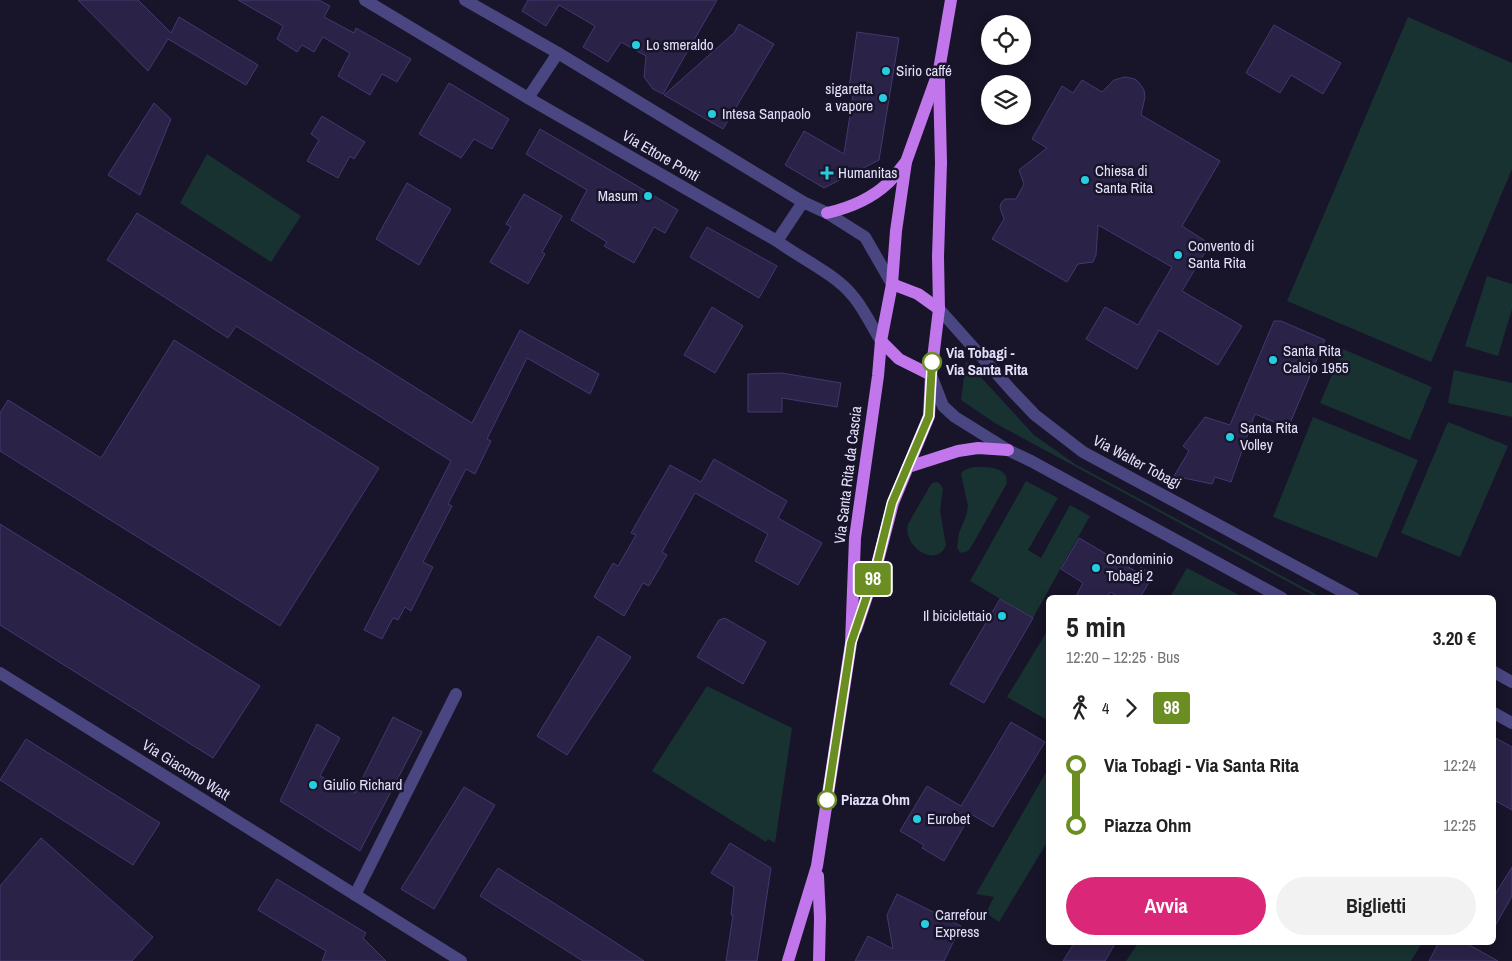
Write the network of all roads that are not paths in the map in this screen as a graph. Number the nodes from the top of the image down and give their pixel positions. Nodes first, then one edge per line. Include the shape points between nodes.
1 (365, 0) edge
2 (465, 0) edge
3 (951, 0) edge
4 (558, 53) junction
5 (939, 70) junction
6 (528, 98) junction
7 (906, 162) junction
8 (803, 202) junction
9 (827, 213) junction
10 (777, 242) junction
11 (892, 284) junction
12 (939, 309) junction
13 (881, 341) junction
14 (931, 375) junction
15 (1008, 450) junction
16 (908, 467) junction
17 (1277, 595) edge
18 (1348, 595) edge
19 (851, 643) junction
20 (0, 673) edge
21 (1496, 673) edge
22 (1512, 682) edge
23 (456, 694) dead end
24 (1496, 714) edge
25 (1512, 723) edge
26 (818, 866) junction
27 (355, 895) junction
28 (461, 961) edge
29 (788, 961) edge
30 (819, 961) edge

1 - 6 street, Via Ettore Ponti
2 - 4 street
3 - 5 main road
4 - 6 street
4 - 8 street
5 - 7 main road
5 - 12 main road
6 - 10 street, Via Ettore Ponti
7 - 9 main road via 887,184 864,201
7 - 11 main road
8 - 9 street
8 - 10 street
9 - 11 street via 865,237
10 - 13 street, Via Ettore Ponti via 831,276 852,295
11 - 12 main road via 918,294
11 - 13 main road, Via Santa Rita da Cascia
12 - 14 main road, Via Santa Rita da Cascia
12 - 18 street, Via Walter Tobagi via 1035,415 1083,452
13 - 14 main road via 899,359
13 - 19 main road, Via Santa Rita da Cascia via 855,538
14 - 15 street via 944,406 955,417
14 - 16 main road, Via Santa Rita da Cascia via 929,416
15 - 16 main road via 978,448 958,451
15 - 17 street
16 - 19 main road, Via Santa Rita da Cascia via 892,503 875,572
19 - 26 main road, Via Santa Rita da Cascia
20 - 27 street, Via Giacomo Watt
21 - 22 street
23 - 27 street
24 - 25 street
26 - 29 main road
26 - 30 main road
27 - 28 street, Via Giacomo Watt

